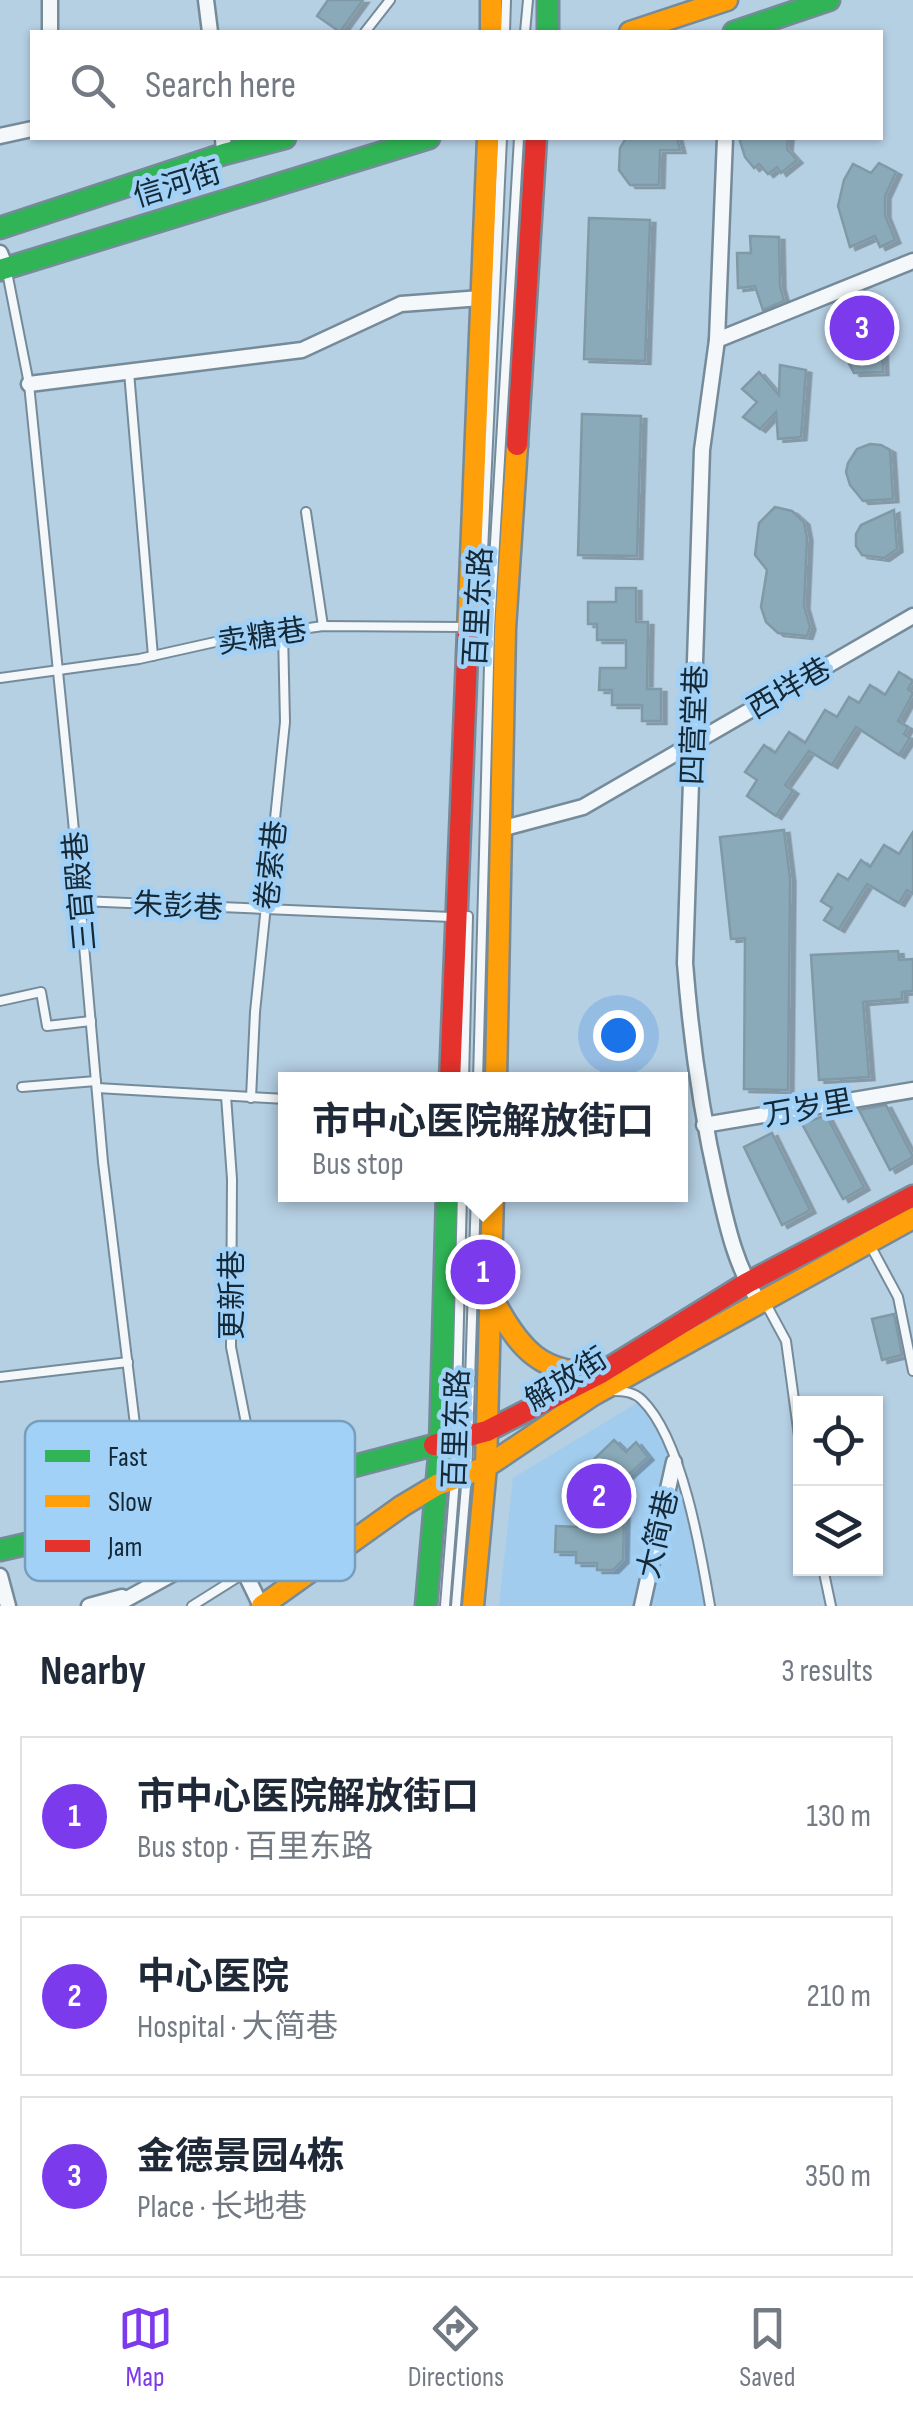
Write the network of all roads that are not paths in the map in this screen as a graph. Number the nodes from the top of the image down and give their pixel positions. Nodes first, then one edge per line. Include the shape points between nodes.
1 (50, 0) edge
2 (206, 0) edge
3 (390, 0) edge
4 (492, 0) edge
5 (506, 0) edge
6 (528, 0) edge
7 (548, 0) edge
8 (727, 0) edge
9 (828, 0) edge
10 (50, 30) edge
11 (210, 30) edge
12 (367, 30) edge
13 (491, 30) edge
14 (504, 30) edge
15 (525, 30) edge
16 (548, 30) edge
17 (636, 30) edge
18 (740, 30) edge
19 (30, 129) edge
20 (0, 136) edge
21 (422, 140) edge
22 (488, 140) edge
23 (502, 140) edge
24 (519, 140) edge
25 (536, 140) edge
26 (725, 140) edge
27 (251, 142) edge
28 (224, 146) edge
29 (0, 228) edge
30 (913, 261) edge
31 (2, 263) edge
32 (481, 298) junction
33 (717, 340) junction
34 (129, 372) junction
35 (29, 384) junction
36 (306, 512) dead end
37 (481, 592) dead end
38 (913, 616) edge
39 (474, 619) junction
40 (323, 626) junction
41 (282, 632) junction
42 (153, 656) junction
43 (58, 670) junction
44 (0, 678) edge
45 (694, 744) junction
46 (500, 830) junction
47 (80, 901) junction
48 (266, 910) junction
49 (456, 917) junction
50 (0, 1002) edge
51 (91, 1021) junction
52 (450, 1072) edge
53 (464, 1072) edge
54 (478, 1072) edge
55 (496, 1072) edge
56 (97, 1084) junction
57 (22, 1087) dead end
58 (913, 1090) edge
59 (226, 1096) junction
60 (250, 1098) junction
61 (278, 1099) edge
62 (704, 1126) junction
63 (913, 1196) edge
64 (448, 1202) edge
65 (462, 1202) edge
66 (476, 1202) edge
67 (494, 1202) edge
68 (913, 1218) edge
69 (868, 1242) junction
70 (746, 1283) junction
71 (492, 1296) junction
72 (762, 1301) junction
73 (128, 1362) junction
74 (913, 1371) edge
75 (0, 1377) edge
76 (600, 1382) junction
77 (793, 1396) edge
78 (135, 1421) edge
79 (245, 1421) edge
80 (463, 1438) junction
81 (674, 1462) junction
82 (355, 1466) edge
83 (461, 1476) junction
84 (355, 1539) edge
85 (25, 1544) edge
86 (0, 1550) edge
87 (0, 1576) edge
88 (825, 1576) edge
89 (159, 1581) edge
90 (232, 1581) edge
91 (249, 1581) edge
92 (296, 1581) edge
93 (141, 1591) junction
94 (8, 1606) edge
95 (89, 1606) edge
96 (114, 1606) edge
97 (192, 1606) edge
98 (261, 1606) edge
99 (426, 1606) edge
100 (445, 1606) edge
101 (456, 1606) edge
102 (473, 1606) edge
103 (642, 1606) edge
104 (710, 1606) edge
105 (831, 1606) edge

1 - 10 street
2 - 11 street
3 - 12 lane
4 - 13 main road
5 - 14 lane
6 - 15 lane
7 - 16 main road
8 - 17 main road
9 - 18 main road
19 - 20 street
21 - 31 main road, 信河街
22 - 32 main road, 百里东路
23 - 37 lane
24 - 54 lane via 490,628
25 - 46 main road, 百里东路 via 505,629
26 - 33 street, 四营堂巷
27 - 28 main road, 信河街
28 - 29 main road, 信河街
30 - 33 street
31 - 35 lane, 三官殿巷
32 - 34 street via 401,304 302,350
32 - 39 main road, 百里东路
33 - 45 street, 四营堂巷 via 702,450
34 - 35 street
34 - 42 lane
35 - 43 lane, 三官殿巷
36 - 40 lane
38 - 45 street, 西垟巷
39 - 40 lane, 卖糖巷
39 - 49 main road, 百里东路
39 - 53 lane
40 - 41 lane, 卖糖巷
41 - 42 lane, 卖糖巷
41 - 48 lane, 卷索巷 via 286,722
42 - 43 lane, 卖糖巷
43 - 44 lane, 卖糖巷
43 - 47 lane, 三官殿巷
45 - 46 street, 西垟巷 via 582,807
45 - 62 street, 四营堂巷 via 685,963
46 - 55 main road, 百里东路
47 - 48 lane, 朱彭巷
47 - 51 lane, 三官殿巷
48 - 49 lane, 朱彭巷
48 - 60 lane, 卷索巷
49 - 52 main road, 百里东路
50 - 51 lane via 41,992 47,1026
51 - 56 lane, 三官殿巷
56 - 57 lane
56 - 59 lane
56 - 73 lane, 三官殿巷
58 - 62 street, 万岁里
59 - 60 lane
59 - 79 lane, 更新巷 via 230,1347
60 - 61 lane
62 - 70 street, 四营堂巷
63 - 70 main road, 解放街
64 - 80 main road, 百里东路
65 - 80 lane
66 - 80 lane
67 - 71 main road, 百里东路
68 - 69 main road, 解放街
69 - 72 main road, 解放街
69 - 74 lane via 898,1297
70 - 72 street, 四营堂巷
70 - 76 main road, 解放街
71 - 76 main road via 529,1355
71 - 80 main road, 百里东路
72 - 76 main road, 解放街
72 - 77 lane via 786,1341
73 - 75 lane
73 - 78 lane, 三官殿巷
76 - 80 main road, 解放街
76 - 81 lane via 642,1400
76 - 83 main road, 解放街
80 - 82 main road, 解放街
80 - 83 main road, 百里东路
80 - 83 main road, 百里东路
81 - 103 street, 大简巷
81 - 104 lane via 694,1515
83 - 84 main road, 解放街
83 - 99 main road, 百里东路
83 - 100 lane
83 - 101 lane
83 - 102 main road, 百里东路
85 - 86 main road, 解放街
87 - 94 street
88 - 105 lane
89 - 93 street
90 - 97 lane
91 - 98 street
92 - 98 main road, 解放街
93 - 95 street
93 - 96 street

